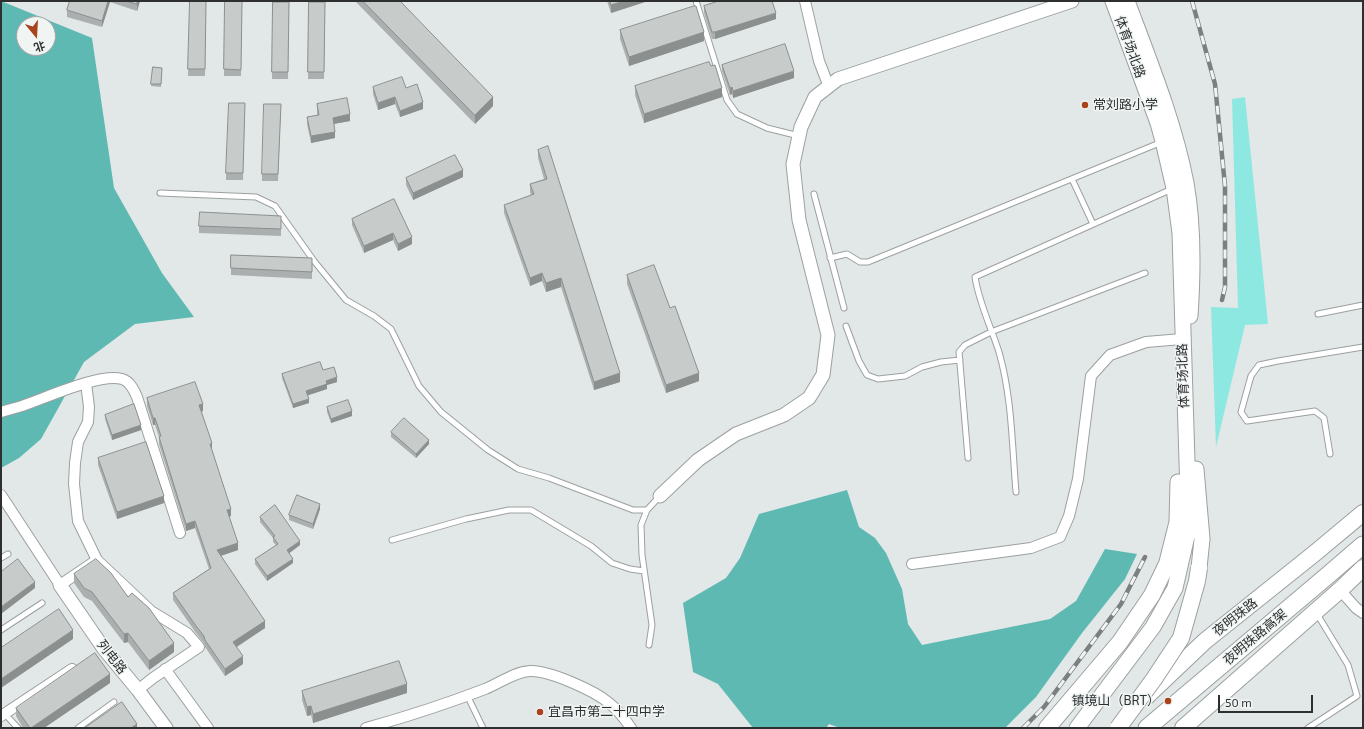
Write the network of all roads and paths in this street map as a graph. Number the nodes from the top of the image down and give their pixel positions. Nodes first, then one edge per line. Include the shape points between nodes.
1 (696, 1) edge
2 (805, 1) edge
3 (1072, 1) edge
4 (1113, 1) edge
5 (1127, 1) edge
6 (829, 87) junction
7 (799, 136) junction
8 (1163, 141) junction
9 (1072, 179) junction
10 (1174, 188) junction
11 (160, 193) dead end
12 (814, 194) dead end
13 (1093, 224) junction
14 (830, 258) junction
15 (1145, 273) dead end
16 (1363, 305) edge
17 (844, 308) dead end
18 (1318, 314) dead end
19 (846, 326) dead end
20 (991, 332) junction
21 (1186, 339) junction
22 (1363, 347) edge
23 (960, 360) junction
24 (86, 383) junction
25 (1, 412) edge
26 (1330, 454) dead end
27 (968, 458) dead end
28 (1016, 492) dead end
29 (1, 495) edge
30 (660, 496) joint
31 (4, 507) edge
32 (647, 510) junction
33 (1363, 513) edge
34 (180, 533) dead end
35 (392, 540) dead end
36 (1363, 545) edge
37 (8, 554) dead end
38 (1, 558) edge
39 (97, 560) junction
40 (912, 564) dead end
41 (1166, 566) joint
42 (1199, 568) joint
43 (1363, 568) edge
44 (644, 571) junction
45 (60, 585) junction
46 (1340, 590) junction
47 (42, 604) dead end
48 (1316, 612) junction
49 (1363, 613) edge
50 (1, 630) edge
51 (649, 646) dead end
52 (78, 666) edge
53 (165, 669) junction
54 (138, 690) junction
55 (467, 695) junction
56 (114, 702) dead end
57 (2, 713) edge
58 (1188, 727) edge
59 (18, 728) edge
60 (78, 728) edge
61 (166, 728) edge
62 (208, 728) edge
63 (366, 728) edge
64 (483, 728) edge
65 (631, 728) edge
66 (1047, 728) edge
67 (1077, 728) edge
68 (1082, 728) edge
69 (1114, 728) edge
70 (1118, 728) edge
71 (1147, 728) edge
72 (1308, 728) edge

1 - 7 lane via 727,100 737,114 767,128
2 - 6 street via 819,61
3 - 6 street via 838,79
4 - 8 main road, 体育场北路
5 - 21 main road, 体育场北路 via 1169,117 1186,183 1191,230 1192,284
6 - 7 street via 815,98
7 - 30 street via 793,164 799,220 828,335 823,375 809,398 784,415 736,434 698,460
8 - 9 lane
8 - 10 main road, 体育场北路
9 - 13 lane
9 - 14 lane via 868,262 860,262 847,254
10 - 13 lane
10 - 21 main road, 体育场北路 via 1180,233
11 - 32 lane via 256,197 275,206 314,262 346,300 391,329 419,386 441,412 488,450 518,469 633,510
12 - 14 lane
13 - 20 lane via 975,277
14 - 17 lane
15 - 20 lane
16 - 18 lane
19 - 23 lane via 867,375 878,380 905,376 922,367 941,362
20 - 23 lane via 965,345 959,352
20 - 28 lane via 999,352 1008,398
21 - 40 street via 1146,342 1110,355 1091,376 1078,479 1069,516 1060,537 1031,548
21 - 41 main road via 1177,522
21 - 42 main road via 1202,539
21 - 67 main road, 体育场北路 via 1189,527 1175,588 1153,627
21 - 68 main road, 体育场北路 via 1194,528 1180,588 1156,630
22 - 26 lane via 1278,360 1259,365 1251,376 1241,412 1247,421 1315,411 1324,418
23 - 27 lane
24 - 25 street
24 - 34 street via 110,377 124,379 131,386 137,397
24 - 39 street via 88,422 78,442 74,484 78,521
29 - 31 street
30 - 32 lane
31 - 45 street
32 - 44 lane via 641,525
33 - 69 main road, 夜明珠路 via 1205,641
35 - 44 lane via 466,519 509,510 531,510 591,546 612,563
36 - 71 highway, 夜明珠路高架
37 - 38 lane
39 - 45 street
39 - 53 street via 152,610 187,633 199,647
41 - 66 main road via 1152,595 1120,642
42 - 70 main road, bridge via 1181,638
43 - 46 main road
44 - 51 lane via 652,626
45 - 54 street, 列电路 via 101,651
46 - 48 main road
46 - 49 street
47 - 50 lane
48 - 58 main road
48 - 72 lane via 1348,665 1357,696
52 - 57 street
53 - 54 street
53 - 62 street
54 - 61 street, 列电路
55 - 63 street
55 - 64 lane
55 - 65 street via 509,676 531,671 552,675 589,690 608,702
56 - 60 lane
57 - 59 lane

